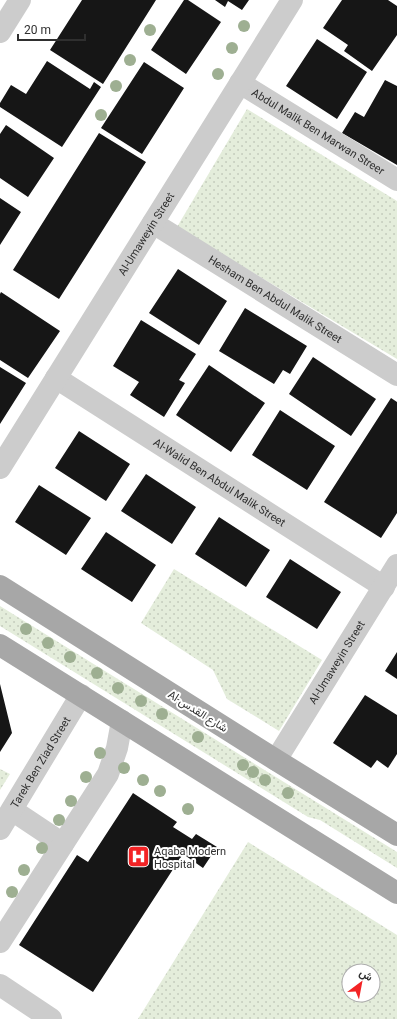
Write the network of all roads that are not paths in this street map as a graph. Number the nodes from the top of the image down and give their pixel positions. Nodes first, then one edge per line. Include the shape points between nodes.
1 (20, 0) edge
2 (292, 0) edge
3 (0, 32) edge
4 (240, 83) junction
5 (397, 180) edge
6 (153, 223) junction
7 (397, 375) edge
8 (56, 378) junction
9 (0, 468) edge
10 (397, 565) edge
11 (0, 586) edge
12 (384, 587) junction
13 (0, 645) edge
14 (81, 695) junction
15 (122, 720) junction
16 (276, 760) junction
17 (12, 810) junction
18 (0, 830) edge
19 (397, 835) edge
20 (63, 844) junction
21 (397, 893) edge
22 (0, 942) edge
23 (0, 985) edge
24 (52, 1019) edge

1 - 3 street
2 - 4 street, Al-Umaweyin Street
4 - 5 street, Abdul Malik Ben Marwan Streer
4 - 6 street, Al-Umaweyin Street
6 - 7 street, Hesham Ben Abdul Malik Street
6 - 8 street, Al-Umaweyin Street
8 - 9 street, Al-Umaweyin Street
8 - 12 street, Al-Walid Ben Abdul Malik Street
10 - 12 street, Al-Umaweyin Street
11 - 16 main road, Al-شارع القدس
12 - 16 street, Al-Umaweyin Street
13 - 14 main road
14 - 15 main road
14 - 17 street, Tarek Ben Ziad Street
15 - 20 street via 117,748 108,774
15 - 21 main road
16 - 19 main road, Al-شارع القدس
17 - 18 street, Tarek Ben Ziad Street
17 - 20 street
20 - 22 street
23 - 24 street

